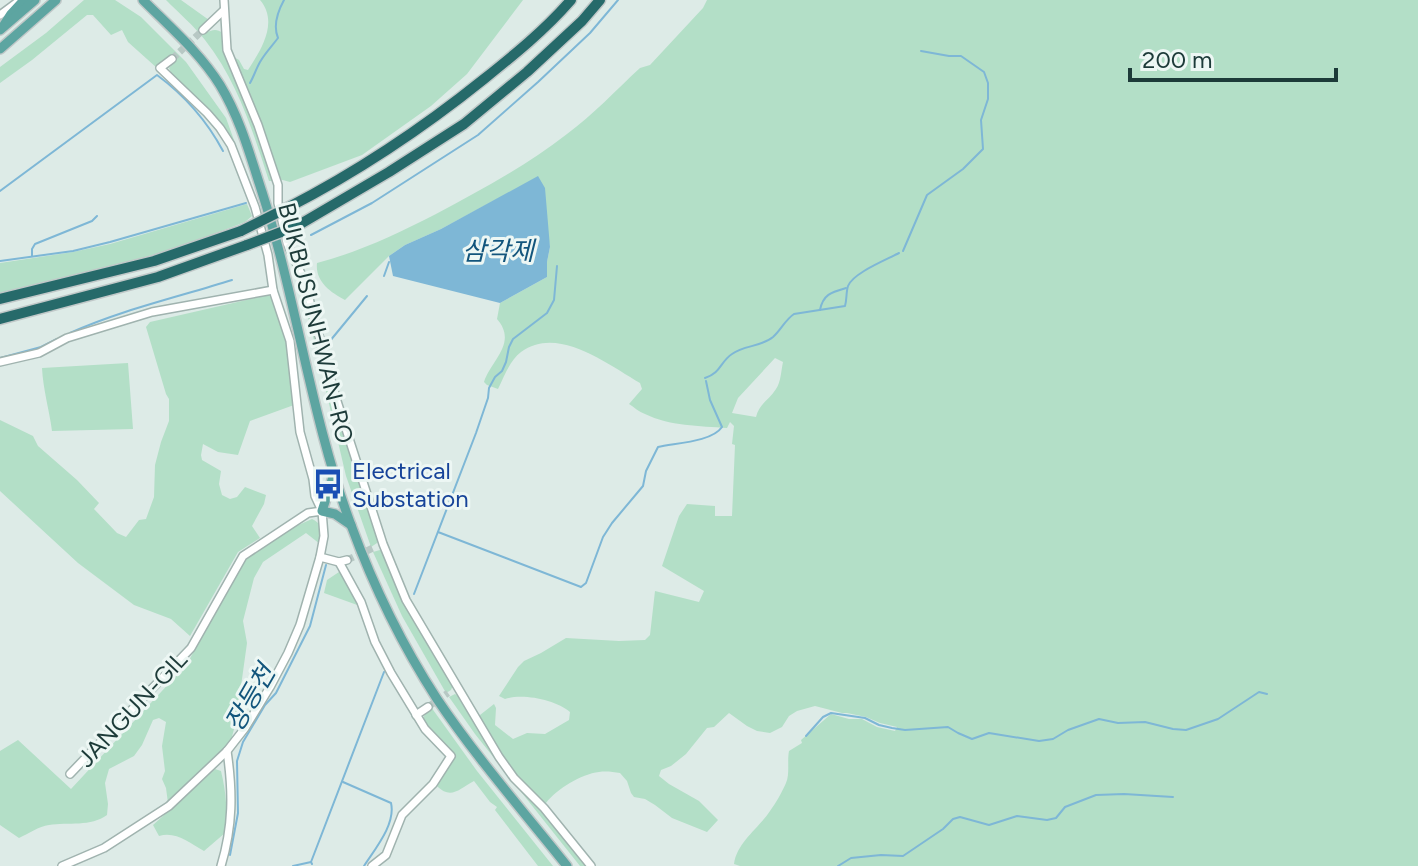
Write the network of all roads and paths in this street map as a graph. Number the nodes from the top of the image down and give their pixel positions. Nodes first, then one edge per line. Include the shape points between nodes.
1 (22, 0) edge
2 (35, 0) edge
3 (56, 0) edge
4 (143, 0) edge
5 (224, 0) edge
6 (571, 0) edge
7 (600, 0) edge
8 (223, 11) junction
9 (0, 15) edge
10 (1, 30) edge
11 (203, 30) tunnel mouth
12 (0, 49) edge
13 (172, 59) dead end
14 (273, 290) junction
15 (0, 299) edge
16 (50, 306) junction
17 (0, 319) edge
18 (0, 326) edge
19 (0, 362) edge
20 (334, 474) junction
21 (322, 511) junction
22 (351, 525) junction
23 (383, 544) junction
24 (373, 548) tunnel mouth
25 (320, 557) junction
26 (457, 687) junction
27 (448, 693) tunnel mouth
28 (428, 707) tunnel mouth
29 (416, 715) junction
30 (227, 751) junction
31 (70, 774) dead end
32 (62, 866) edge
33 (221, 866) edge
34 (372, 866) edge
35 (567, 866) edge
36 (591, 866) edge

1 - 9 street
1 - 10 main road
2 - 10 main road
3 - 12 main road
4 - 20 main road, BUKBUSUNHWAN-RO via 218,81 239,122 272,225
5 - 8 street
6 - 15 highway, bridge via 513,57 447,109 287,208 241,231 154,261
7 - 16 highway, bridge via 527,72 464,124 297,226 158,277
8 - 11 street
8 - 23 street via 227,50 278,185 287,243 304,280
13 - 14 street via 160,68 207,113 231,145 255,207
14 - 19 street via 152,312
14 - 21 street via 290,341 300,432
16 - 17 highway
16 - 18 highway
20 - 21 main road
20 - 22 main road, BUKBUSUNHWAN-RO
21 - 22 main road
21 - 25 street
21 - 31 street, JANGUN-GIL via 308,513 243,556 191,648
22 - 35 main road, BUKBUSUNHWAN-RO via 388,611 436,696
23 - 24 street
23 - 26 street via 406,600
25 - 29 street via 343,561 375,642
25 - 30 street via 288,653
26 - 27 street
26 - 36 street via 514,778
28 - 29 street
29 - 34 street via 451,756 433,784 402,815 386,855
30 - 32 street via 169,806 104,848
30 - 33 street via 232,814

